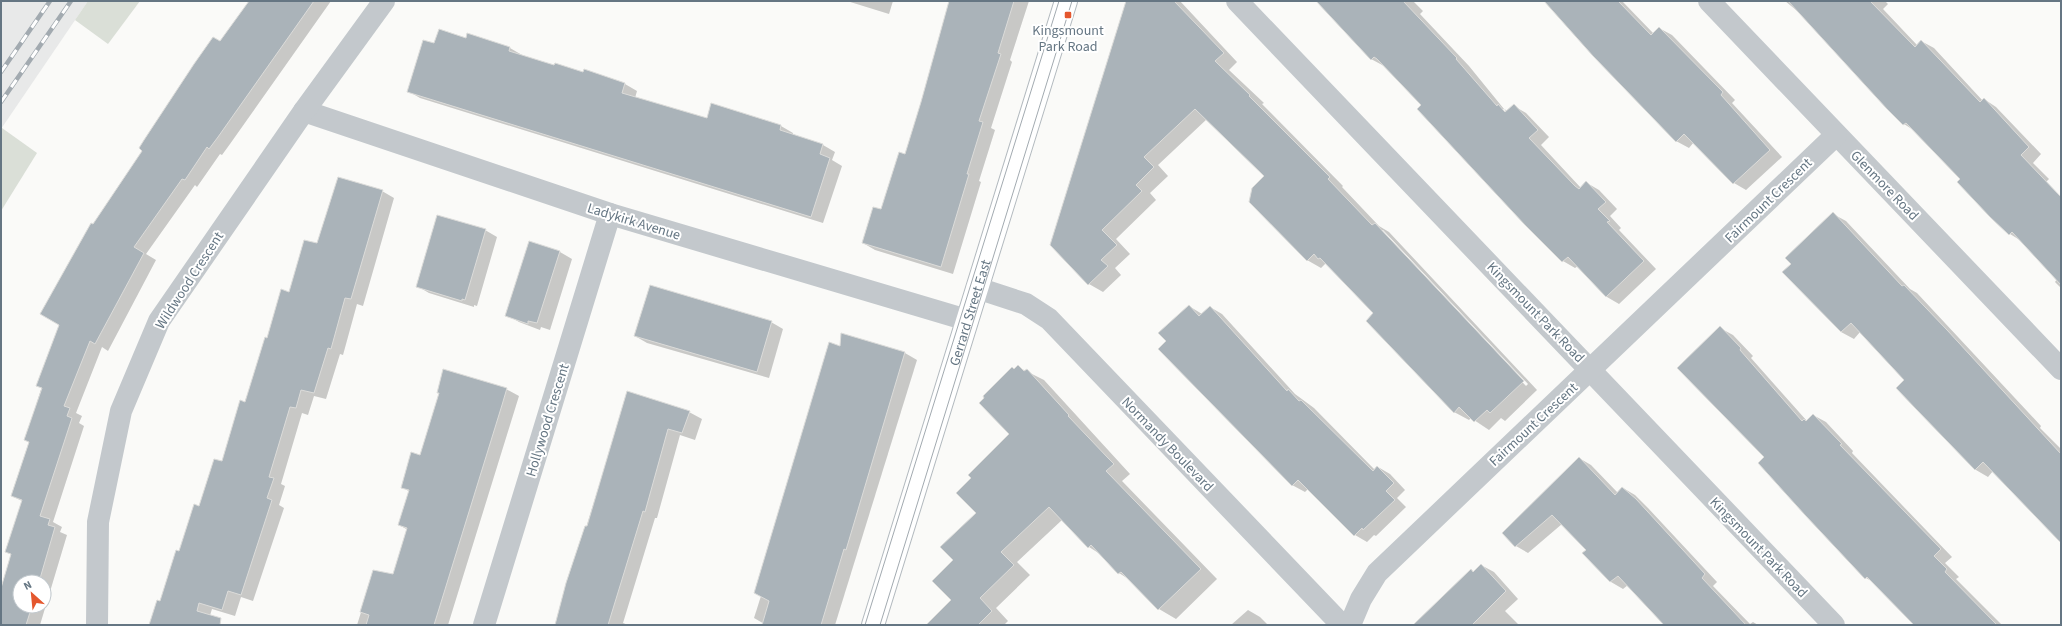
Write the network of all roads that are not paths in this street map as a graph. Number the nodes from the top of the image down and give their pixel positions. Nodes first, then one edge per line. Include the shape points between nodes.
1 (384, 1) edge
2 (1066, 1) edge
3 (1237, 1) edge
4 (1709, 1) edge
5 (304, 111) junction
6 (1836, 135) junction
7 (610, 214) junction
8 (977, 288) junction
9 (967, 320) junction
10 (2061, 369) edge
11 (1591, 370) junction
12 (97, 625) edge
13 (484, 625) edge
14 (873, 625) edge
15 (1342, 625) edge
16 (1350, 625) edge
17 (1834, 625) edge

1 - 5 street, Wildwood Crescent
2 - 8 main road, Gerrard Street East
3 - 11 street, Kingsmount Park Road
4 - 6 street, Glenmore Road
5 - 7 street, Ladykirk Avenue
5 - 12 street, Wildwood Crescent via 159,321 121,411 98,522
6 - 10 street, Glenmore Road
6 - 11 street, Fairmount Crescent
7 - 9 street, Ladykirk Avenue
7 - 13 street, Hollywood Crescent
8 - 9 main road, Gerrard Street East
8 - 15 street, Normandy Boulevard via 1026,304 1049,319
9 - 14 main road, Gerrard Street East
11 - 16 street, Fairmount Crescent via 1377,573 1361,599
11 - 17 street, Kingsmount Park Road

